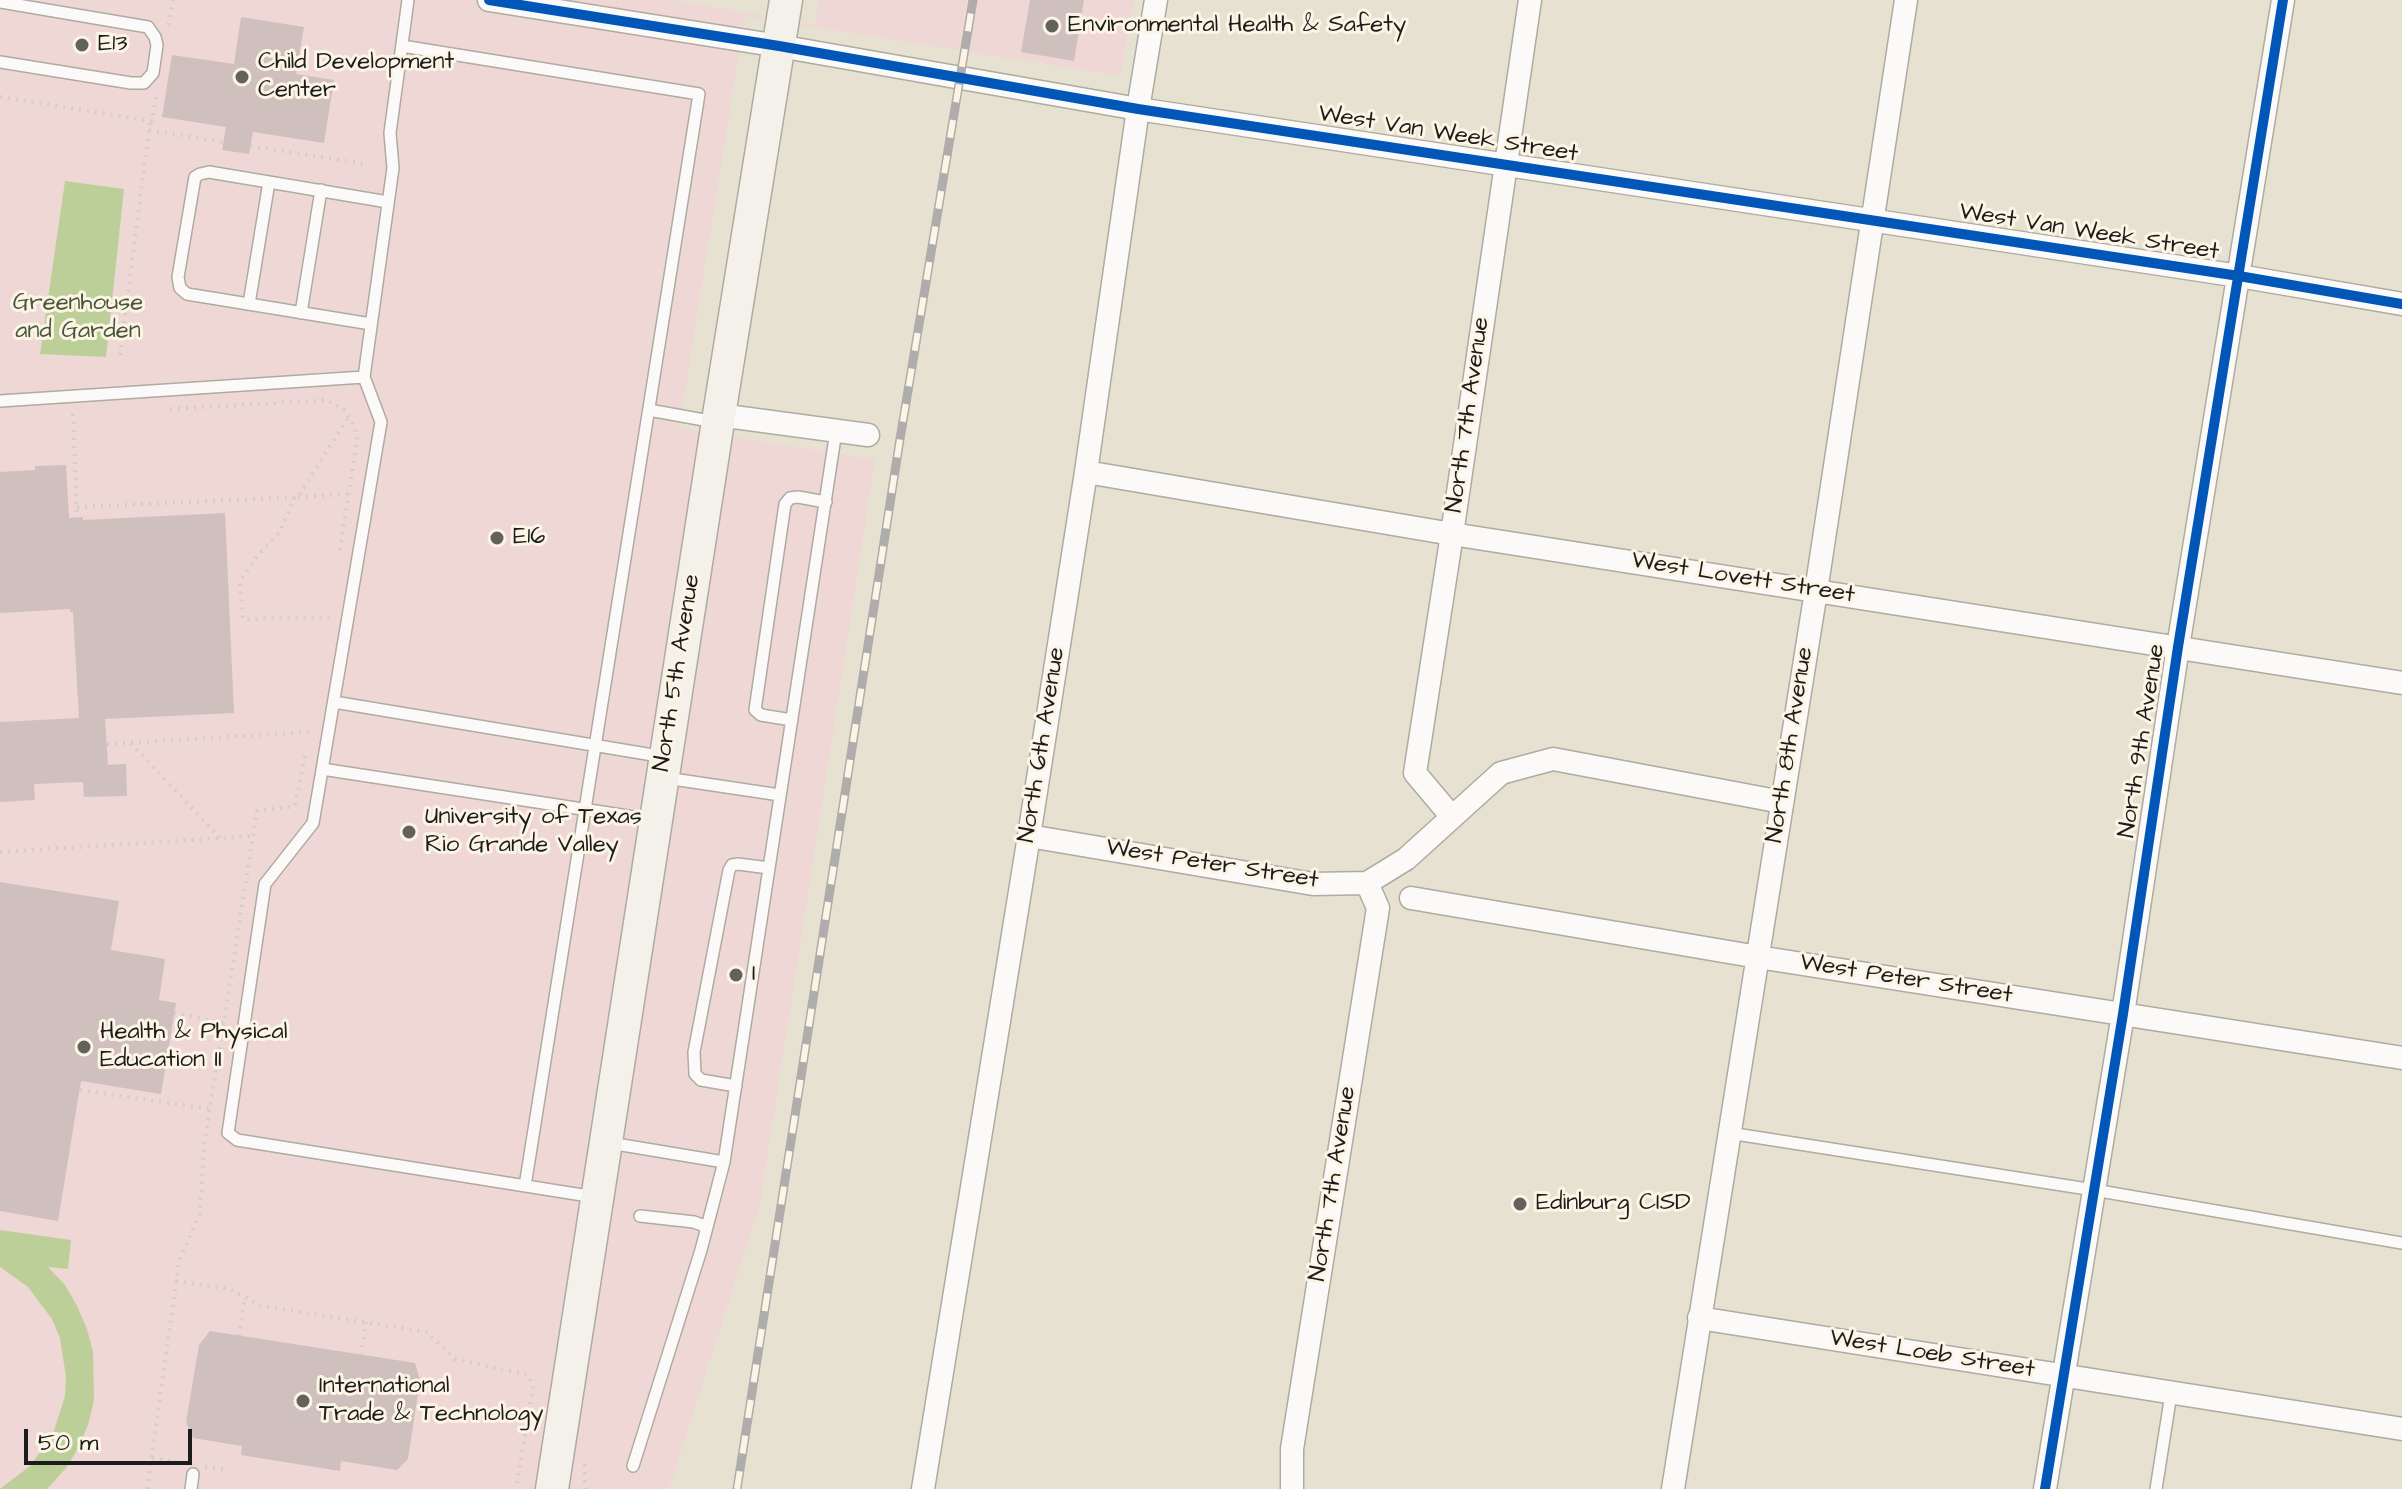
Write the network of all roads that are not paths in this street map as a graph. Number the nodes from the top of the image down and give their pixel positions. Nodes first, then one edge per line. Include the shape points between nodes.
1 (408, 0) edge
2 (489, 0) edge
3 (786, 0) edge
4 (1156, 0) edge
5 (1530, 0) edge
6 (1906, 0) edge
7 (2283, 0) edge
8 (0, 2) edge
9 (402, 46) junction
10 (779, 46) junction
11 (0, 62) edge
12 (1138, 109) junction
13 (1505, 163) junction
14 (269, 182) junction
15 (321, 190) junction
16 (388, 202) junction
17 (1873, 220) junction
18 (2239, 276) junction
19 (249, 304) junction
20 (2402, 304) edge
21 (301, 313) junction
22 (371, 324) junction
23 (364, 377) junction
24 (0, 401) edge
25 (649, 410) junction
26 (718, 419) junction
27 (836, 431) junction
28 (868, 435) dead end
29 (1086, 472) junction
30 (826, 502) junction
31 (1452, 534) junction
32 (1816, 591) junction
33 (2178, 647) junction
34 (2402, 683) edge
35 (334, 702) junction
36 (792, 720) junction
37 (596, 746) junction
38 (664, 767) junction
39 (322, 769) junction
40 (780, 795) junction
41 (1782, 802) junction
42 (586, 810) junction
43 (1452, 817) junction
44 (656, 820) junction
45 (1029, 836) junction
46 (769, 868) junction
47 (1367, 883) junction
48 (1411, 898) dead end
49 (1758, 957) junction
50 (2123, 1014) junction
51 (2402, 1058) edge
52 (736, 1086) junction
53 (1729, 1133) junction
54 (605, 1142) junction
55 (724, 1162) junction
56 (525, 1186) junction
57 (2094, 1190) junction
58 (597, 1198) junction
59 (640, 1216) dead end
60 (707, 1227) junction
61 (2402, 1243) edge
62 (1699, 1318) junction
63 (2063, 1376) junction
64 (2171, 1394) junction
65 (2402, 1429) edge
66 (633, 1466) dead end
67 (193, 1474) dead end
68 (191, 1489) edge
69 (552, 1489) edge
70 (923, 1489) edge
71 (1292, 1489) edge
72 (1673, 1489) edge
73 (2045, 1489) edge
74 (2156, 1489) edge

1 - 9 lane
2 - 10 street, West Van Week Street
3 - 10 street, North 5th Avenue
4 - 12 street, North 6th Avenue
5 - 13 street, North 7th Avenue
6 - 17 street, North 8th Avenue
7 - 18 street, North 9th Avenue
8 - 11 lane via 148,27 157,45 153,73 144,83
9 - 16 lane via 390,133 393,168
9 - 25 lane via 699,94
10 - 12 street, West Van Week Street
10 - 26 street, North 5th Avenue
12 - 13 street, West Van Week Street
12 - 29 street, North 6th Avenue
13 - 17 street, West Van Week Street
13 - 31 street, North 7th Avenue
14 - 15 lane
14 - 19 lane
14 - 19 lane via 209,172 195,177 178,277 187,294
15 - 16 lane
15 - 21 lane
16 - 22 lane
17 - 18 street, West Van Week Street
17 - 32 street, North 8th Avenue
18 - 20 street, West Van Week Street
18 - 33 street, North 9th Avenue
19 - 21 lane
21 - 22 lane
22 - 23 lane
23 - 24 lane
23 - 35 lane via 381,422
25 - 26 lane
25 - 37 lane
26 - 27 street
26 - 38 street, North 5th Avenue
27 - 28 street
27 - 30 lane
29 - 31 street, West Lovett Street
29 - 45 street, North 6th Avenue
30 - 36 lane
30 - 36 lane via 790,498 782,519 755,710
31 - 32 street, West Lovett Street
31 - 43 street, North 7th Avenue via 1415,773
32 - 33 street, West Lovett Street
32 - 41 street, North 8th Avenue
33 - 34 street, West Lovett Street
33 - 50 street, North 9th Avenue
35 - 37 lane
35 - 39 lane
36 - 40 lane
37 - 38 lane
37 - 42 lane
38 - 40 lane
38 - 44 street, North 5th Avenue
39 - 42 lane
39 - 56 lane via 313,823 265,884 228,1133 237,1140
40 - 46 lane
41 - 43 street via 1553,759 1501,773
41 - 49 street, North 8th Avenue
42 - 44 lane
42 - 56 lane
43 - 47 street via 1406,859
44 - 54 street, North 5th Avenue
45 - 47 street, West Peter Street via 1313,884
45 - 70 street, North 6th Avenue
46 - 52 lane
46 - 52 lane via 738,864 729,870 694,1052 695,1074 701,1080
47 - 71 street, North 7th Avenue via 1378,908 1292,1449
48 - 49 street, West Peter Street
49 - 50 street, West Peter Street
49 - 53 street, North 8th Avenue
50 - 51 street, West Peter Street
50 - 57 street, North 9th Avenue
52 - 55 lane
53 - 57 lane
53 - 62 street, North 8th Avenue
54 - 55 lane
54 - 58 street, North 5th Avenue
55 - 60 lane
56 - 58 lane
57 - 61 lane
57 - 63 street, North 9th Avenue
58 - 69 street, North 5th Avenue
59 - 60 lane
60 - 66 lane
62 - 63 street, West Loeb Street
62 - 72 street, North 8th Avenue
63 - 64 street, West Loeb Street
63 - 73 street, North 9th Avenue
64 - 65 street, West Loeb Street
64 - 74 lane
67 - 68 lane

